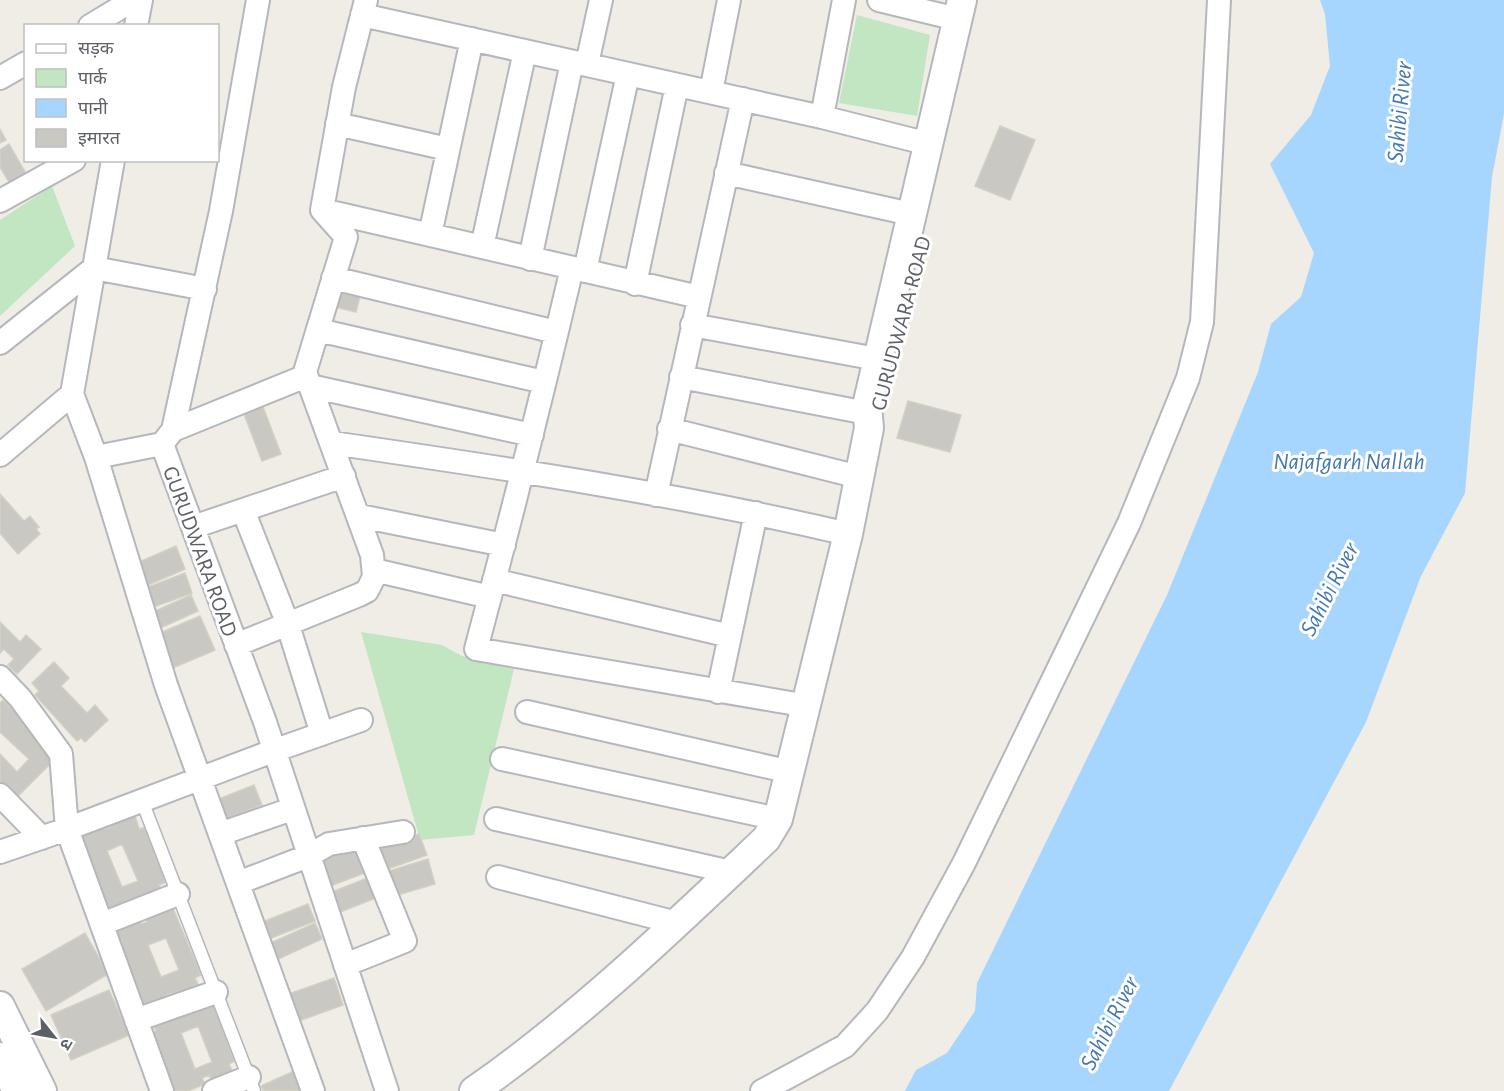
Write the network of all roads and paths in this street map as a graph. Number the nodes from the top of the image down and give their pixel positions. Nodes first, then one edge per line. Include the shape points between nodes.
1 (134, 0) edge
2 (141, 0) edge
3 (258, 0) edge
4 (601, 0) edge
5 (729, 0) edge
6 (844, 0) edge
7 (982, 0) edge
8 (1219, 0) edge
9 (888, 1) edge
10 (364, 8) edge
11 (960, 10) edge
12 (93, 24) edge
13 (136, 24) edge
14 (472, 39) junction
15 (525, 51) junction
16 (580, 63) junction
17 (24, 64) edge
18 (628, 74) junction
19 (0, 78) edge
20 (677, 85) junction
21 (711, 92) junction
22 (743, 99) junction
23 (822, 117) junction
24 (337, 124) junction
25 (929, 144) junction
26 (448, 149) junction
27 (70, 162) edge
28 (113, 162) edge
29 (726, 174) junction
30 (0, 201) edge
31 (322, 210) junction
32 (911, 214) junction
33 (430, 235) junction
34 (482, 247) junction
35 (530, 259) junction
36 (94, 268) junction
37 (578, 269) junction
38 (333, 278) junction
39 (635, 284) junction
40 (205, 289) junction
41 (699, 297) junction
42 (692, 325) junction
43 (318, 330) junction
44 (556, 332) junction
45 (0, 343) edge
46 (877, 359) junction
47 (681, 377) junction
48 (308, 381) junction
49 (544, 382) junction
50 (72, 394) junction
51 (868, 420) junction
52 (669, 429) junction
53 (532, 435) junction
54 (167, 437) junction
55 (332, 443) junction
56 (0, 455) edge
57 (96, 457) junction
58 (520, 471) junction
59 (344, 476) junction
60 (859, 477) junction
61 (656, 495) junction
62 (243, 510) junction
63 (756, 513) junction
64 (360, 516) junction
65 (193, 527) junction
66 (848, 534) junction
67 (504, 545) junction
68 (374, 570) junction
69 (492, 588) junction
70 (287, 622) junction
71 (730, 636) junction
72 (236, 645) junction
73 (0, 677) edge
74 (718, 692) junction
75 (808, 705) junction
76 (527, 712) dead end
77 (361, 720) dead end
78 (322, 734) junction
79 (273, 750) junction
80 (502, 759) dead end
81 (791, 772) junction
82 (200, 779) junction
83 (0, 795) edge
84 (142, 801) junction
85 (292, 809) junction
86 (496, 819) dead end
87 (778, 819) junction
88 (67, 829) junction
89 (403, 832) dead end
90 (220, 834) junction
91 (42, 838) junction
92 (363, 838) junction
93 (0, 852) edge
94 (308, 856) junction
95 (731, 872) junction
96 (498, 877) dead end
97 (238, 883) junction
98 (178, 894) junction
99 (677, 923) junction
100 (102, 924) junction
101 (345, 965) junction
102 (216, 992) junction
103 (0, 1006) edge
104 (136, 1020) junction
105 (0, 1057) edge
106 (251, 1084) edge
107 (17, 1091) edge
108 (42, 1091) edge
109 (162, 1091) edge
110 (214, 1091) edge
111 (313, 1091) edge
112 (387, 1091) edge
113 (474, 1091) edge
114 (762, 1091) edge

1 - 12 street
2 - 13 street
3 - 40 street, GURUDWARA ROAD
4 - 16 street
5 - 21 street
6 - 23 street
7 - 51 street, GURUDWARA ROAD via 884,399
8 - 114 street via 1202,322 1188,378 1129,523 980,832 913,957 877,1011 845,1046
9 - 11 street
10 - 14 street
10 - 24 street
11 - 25 street, GURUDWARA ROAD
14 - 15 street
14 - 26 street
15 - 16 street
15 - 34 street
16 - 18 street
16 - 35 street
17 - 19 street
18 - 20 street
18 - 37 street
20 - 21 street
20 - 39 street
21 - 22 street
22 - 23 street
22 - 29 street
23 - 25 street
24 - 26 street
24 - 31 street
25 - 32 street, GURUDWARA ROAD
26 - 33 street
27 - 30 street
28 - 36 street
29 - 32 street
29 - 41 street
31 - 33 street
31 - 38 street via 346,237
32 - 46 street, GURUDWARA ROAD
33 - 34 street
34 - 35 street
35 - 37 street
36 - 40 street
36 - 45 street
36 - 50 street
37 - 39 street
37 - 44 street
38 - 43 street
38 - 44 street
39 - 41 street
40 - 54 street, GURUDWARA ROAD
41 - 42 street
42 - 46 street
42 - 47 street
43 - 48 street via 305,372
43 - 49 street
44 - 49 street
46 - 51 street, GURUDWARA ROAD
47 - 51 street
47 - 52 street
48 - 53 street
48 - 54 street
48 - 55 street
49 - 53 street
50 - 56 street
50 - 57 street
51 - 60 street
52 - 60 street
52 - 61 street
53 - 58 street
54 - 57 street
54 - 65 street, GURUDWARA ROAD
55 - 58 street
55 - 59 street
57 - 82 street via 166,685
58 - 61 street
58 - 67 street
59 - 62 street
59 - 64 street
60 - 66 street
61 - 63 street
62 - 65 street
62 - 70 street
63 - 66 street
63 - 71 street
64 - 67 street
64 - 68 street
65 - 72 street, GURUDWARA ROAD
66 - 75 street
67 - 69 street
68 - 69 street
68 - 70 street via 367,591
69 - 71 street
69 - 74 street via 476,649
70 - 72 street
70 - 78 street
71 - 74 street
72 - 79 street, GURUDWARA ROAD
73 - 88 street via 61,754
74 - 75 street
75 - 81 street
76 - 81 street
77 - 78 street
78 - 79 street
79 - 82 street
79 - 85 street, GURUDWARA ROAD
80 - 87 street
81 - 87 street
82 - 84 street
82 - 90 street
83 - 91 street
84 - 88 street
84 - 98 lane
85 - 90 street
85 - 94 street, GURUDWARA ROAD
86 - 95 street
87 - 95 street via 766,839
88 - 91 street
88 - 100 street
89 - 92 street
90 - 97 street
91 - 93 street
92 - 94 street via 328,844
92 - 101 street via 405,940
94 - 97 street
94 - 101 street, GURUDWARA ROAD
95 - 99 street
96 - 99 street
97 - 111 street
98 - 100 street
98 - 102 lane
99 - 113 street via 520,1059
100 - 104 street
101 - 112 street, GURUDWARA ROAD
102 - 104 street
102 - 106 lane
103 - 108 street
104 - 109 street
105 - 107 street
106 - 110 street

